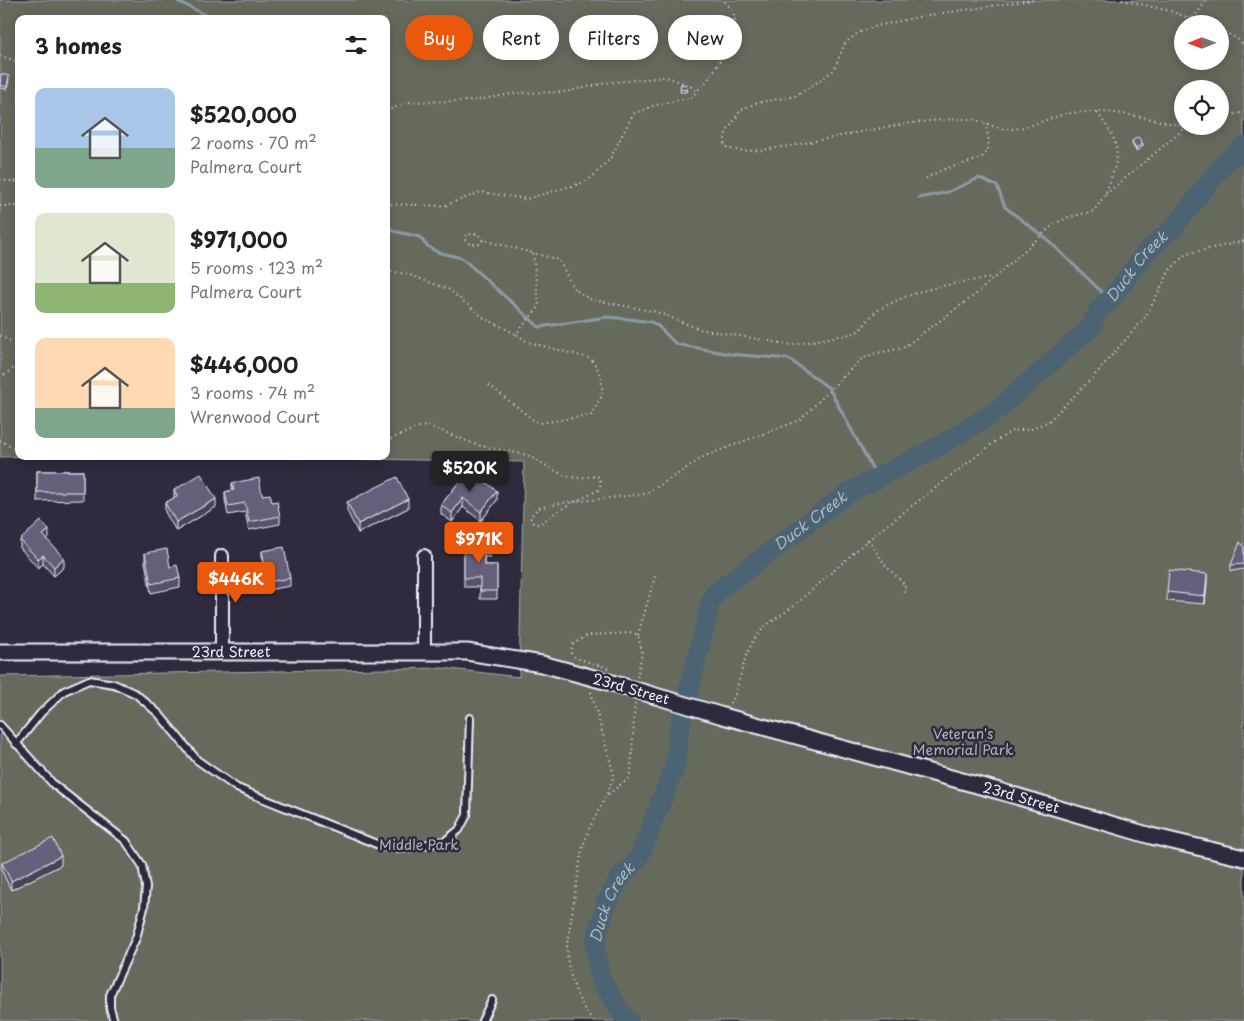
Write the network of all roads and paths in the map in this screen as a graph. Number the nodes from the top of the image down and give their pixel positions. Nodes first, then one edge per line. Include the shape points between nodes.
1 (722, 0) edge
2 (1032, 0) edge
3 (1122, 0) edge
4 (1207, 0) edge
5 (1178, 15) edge
6 (1196, 15) edge
7 (1229, 34) edge
8 (1244, 45) edge
9 (0, 56) edge
10 (15, 61) edge
11 (696, 91) junction
12 (390, 110) edge
13 (1244, 112) edge
14 (1097, 113) junction
15 (1229, 116) edge
16 (985, 124) junction
17 (1174, 125) edge
18 (1178, 135) edge
19 (926, 178) dead end
20 (0, 180) edge
21 (15, 182) edge
22 (1105, 196) junction
23 (390, 204) edge
24 (0, 206) edge
25 (15, 206) edge
26 (484, 240) junction
27 (1244, 241) edge
28 (533, 253) junction
29 (390, 272) edge
30 (993, 278) junction
31 (516, 334) junction
32 (0, 336) edge
33 (15, 343) edge
34 (15, 367) edge
35 (0, 378) edge
36 (489, 385) dead end
37 (390, 439) edge
38 (0, 440) edge
39 (15, 449) edge
40 (580, 501) junction
41 (868, 540) junction
42 (222, 556) dead end
43 (424, 556) dead end
44 (656, 573) dead end
45 (904, 596) dead end
46 (638, 636) junction
47 (424, 650) junction
48 (0, 652) edge
49 (222, 652) junction
50 (612, 677) junction
51 (637, 684) dead end
52 (591, 692) dead end
53 (636, 693) dead end
54 (723, 710) junction
55 (470, 718) dead end
56 (0, 725) edge
57 (16, 744) junction
58 (606, 796) junction
59 (1244, 858) edge
60 (492, 1000) dead end
61 (592, 1020) edge
62 (114, 1021) edge
63 (482, 1021) edge

1 - 11 path via 734,15 734,27 708,80
2 - 16 path via 923,16 858,33 845,43 834,70 812,86 795,96 756,103 741,110 726,133 724,145 731,150 772,149 919,123 970,119
3 - 5 path
4 - 6 path
7 - 8 path
9 - 10 path
11 - 12 path via 666,77 605,83 565,92 524,92 471,101 410,102
11 - 23 path via 693,97 652,106 633,114 610,159 592,178 582,183 526,199 476,192 450,205
13 - 15 path
14 - 16 path via 1065,114 1018,129 1001,129
14 - 17 path via 1154,119
14 - 22 path via 1118,146
16 - 19 path via 989,141 986,153 978,161 950,167
18 - 22 path
20 - 21 path
22 - 30 path via 1094,211 1060,220
24 - 25 path
26 - 26 path via 479,244 465,240 473,232
26 - 28 path
27 - 41 path via 1186,254 1170,270 1146,316 1094,376 1049,421 1030,429 1012,431 996,441
28 - 30 path via 559,260 573,288 589,299 657,312 699,330 792,345 855,333 877,310 935,286
28 - 31 path via 539,308
29 - 31 path via 407,274 448,289 484,318
30 - 40 path via 903,348 866,356 800,420 705,456 646,494
31 - 36 path via 528,342 584,356 594,362 603,383 599,404 588,416 541,423
32 - 33 path
34 - 35 path
37 - 40 path via 418,427 429,426 477,445 528,455 562,475 600,478 598,490
38 - 39 path
40 - 40 path via 538,508 531,514 531,520 540,524
41 - 45 path via 886,566 905,585
41 - 54 path via 794,606 764,626 746,656 734,698
42 - 49 street
43 - 47 street
44 - 46 path
46 - 50 path via 633,633 588,635 572,645 570,654
46 - 51 path via 642,653
47 - 49 street, 23rd Street
47 - 50 street, 23rd Street via 466,652
48 - 49 street, 23rd Street
50 - 54 street, 23rd Street, bridge
52 - 58 path via 614,775
53 - 58 path via 631,771 628,779
54 - 59 street, 23rd Street via 1151,836
55 - 57 lane via 467,815 459,830 445,841 408,848 384,847 237,788 197,760 159,714 136,694 114,684 89,680 64,691
56 - 57 lane
57 - 62 lane via 54,786 126,842 142,865 146,888 144,908 136,938 110,995
58 - 61 path via 582,850 567,945 570,971
60 - 63 lane

